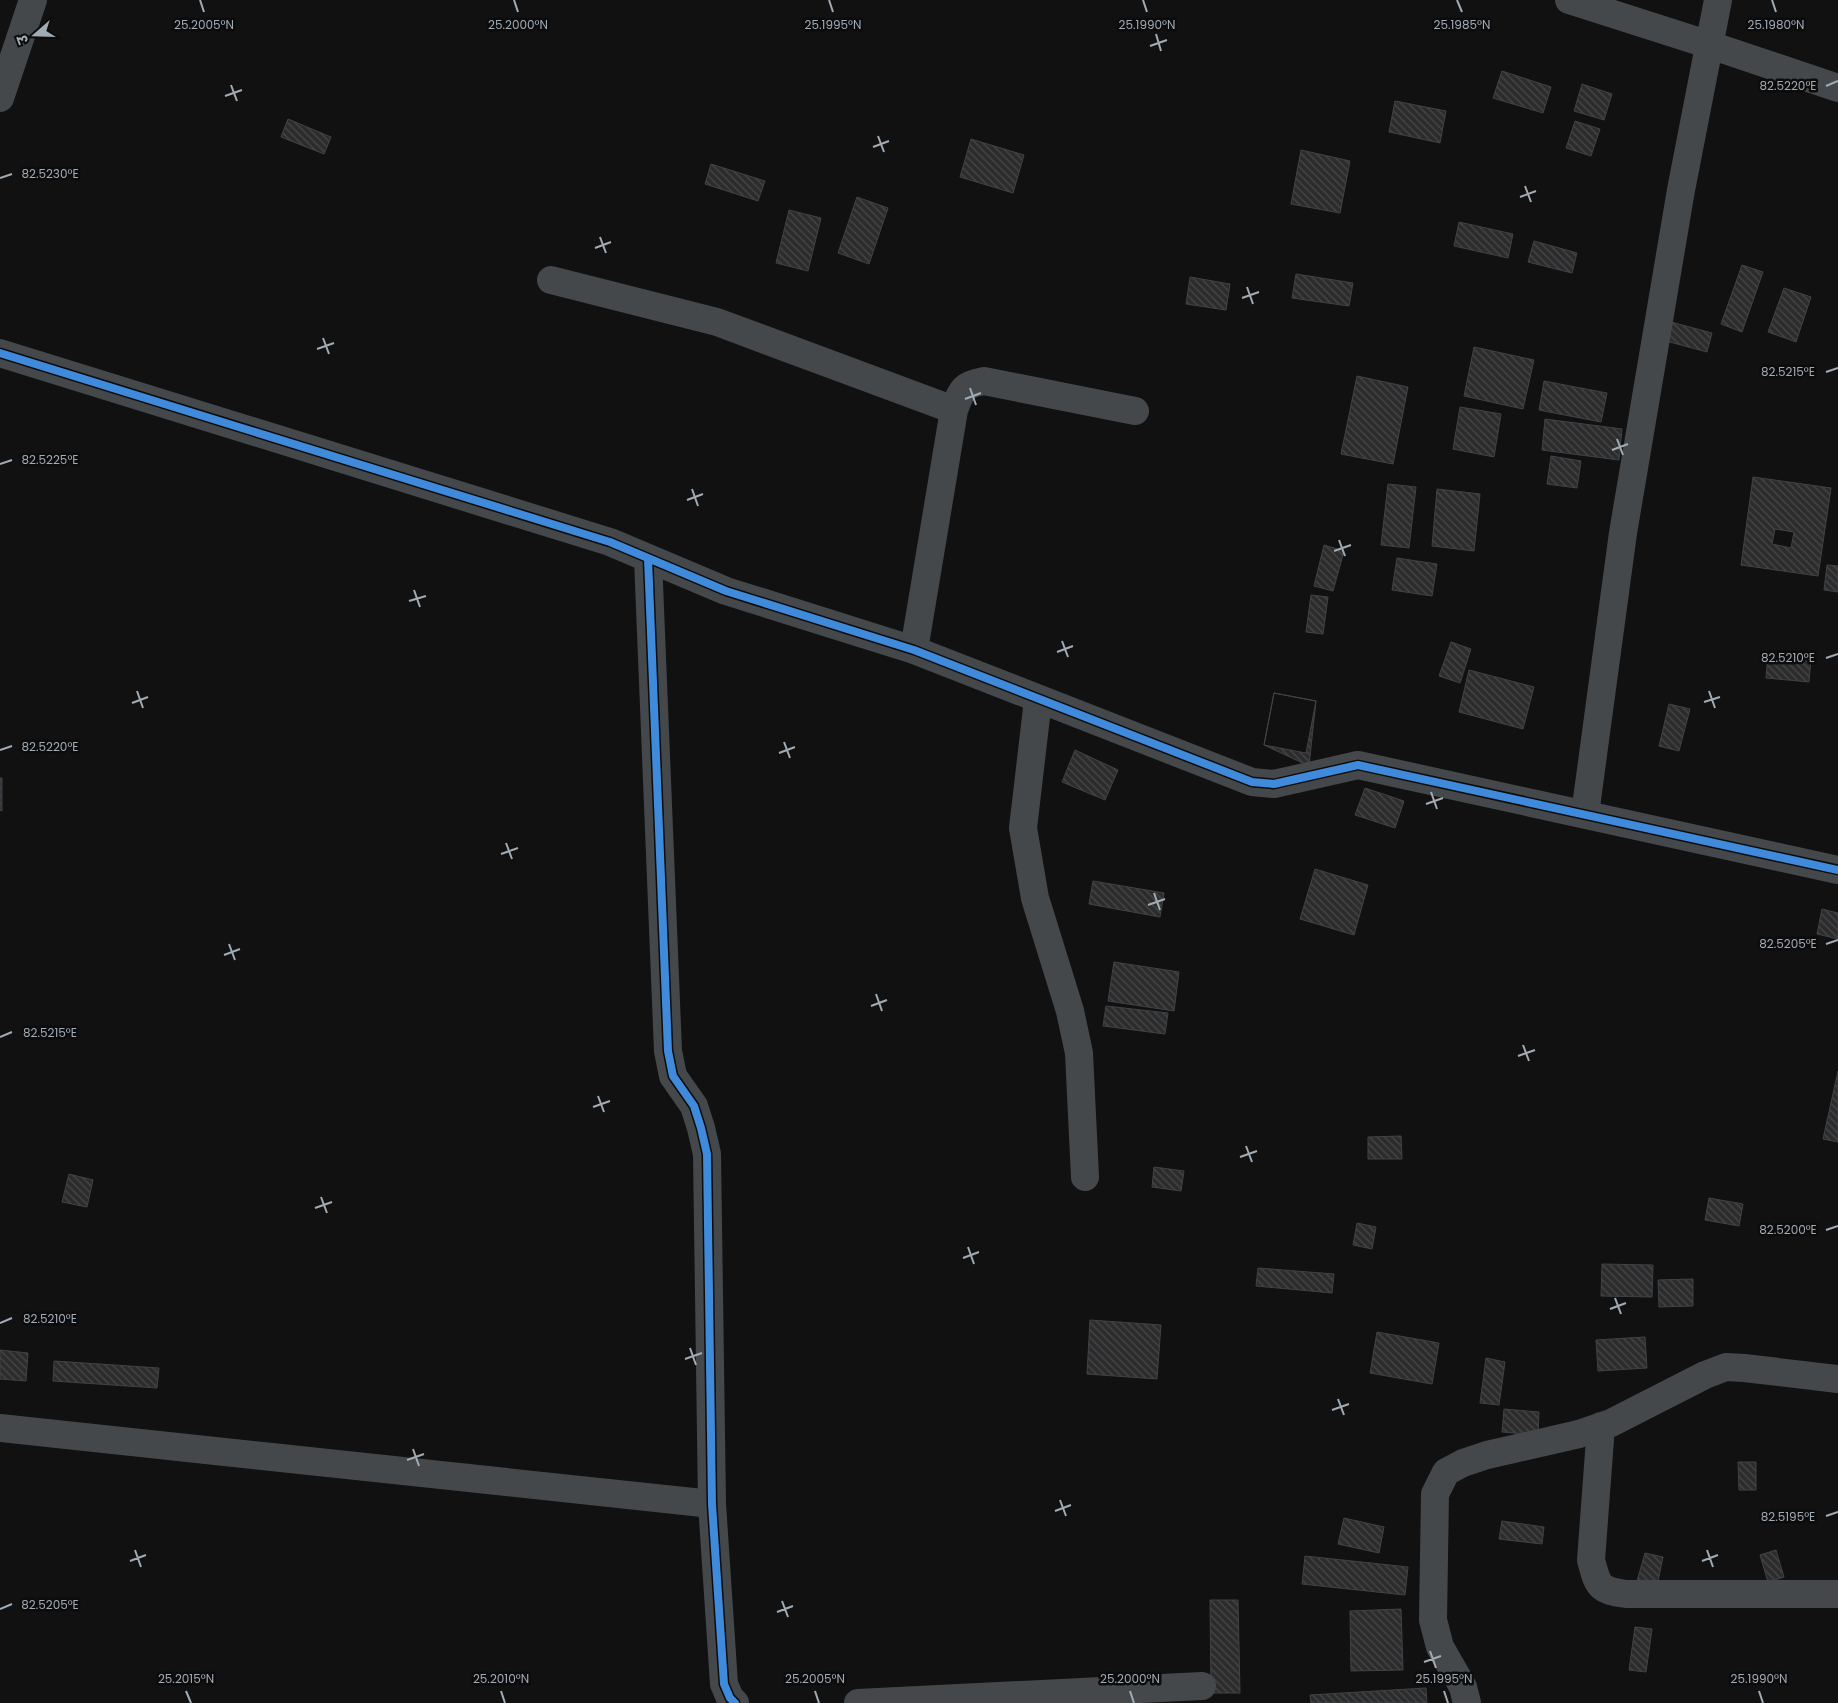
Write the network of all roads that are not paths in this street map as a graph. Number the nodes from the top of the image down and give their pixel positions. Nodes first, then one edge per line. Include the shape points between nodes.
1 (33, 0) edge
2 (1569, 0) edge
3 (1718, 0) edge
4 (1710, 45) junction
5 (1838, 88) edge
6 (0, 98) edge
7 (551, 280) dead end
8 (0, 353) edge
9 (954, 410) junction
10 (1135, 410) dead end
11 (648, 559) junction
12 (914, 650) junction
13 (1038, 700) junction
14 (1585, 814) junction
15 (1838, 870) edge
16 (1085, 1177) dead end
17 (1838, 1379) edge
18 (1601, 1426) junction
19 (0, 1428) edge
20 (712, 1504) junction
21 (1838, 1594) edge
22 (1202, 1686) dead end
23 (735, 1703) edge
24 (858, 1703) edge
25 (1467, 1703) edge

1 - 6 street
2 - 4 street
3 - 4 street
4 - 5 street
4 - 14 street via 1681,190 1623,533
7 - 9 street via 717,322
8 - 11 street via 610,542
9 - 10 street via 963,388 984,381
9 - 12 street
11 - 12 street via 726,591
11 - 20 street via 668,1051 673,1076 694,1106 706,1154
12 - 13 street
13 - 14 street via 1252,782 1274,784 1358,765
13 - 16 street via 1023,828 1035,898 1070,1011 1079,1053
14 - 15 street
17 - 18 street via 1726,1367
18 - 21 street via 1590,1560 1596,1580 1607,1591 1626,1594
18 - 25 street via 1463,1462 1446,1472 1434,1494 1433,1620 1440,1647 1463,1687
19 - 20 street
20 - 23 street via 724,1684
22 - 24 street

